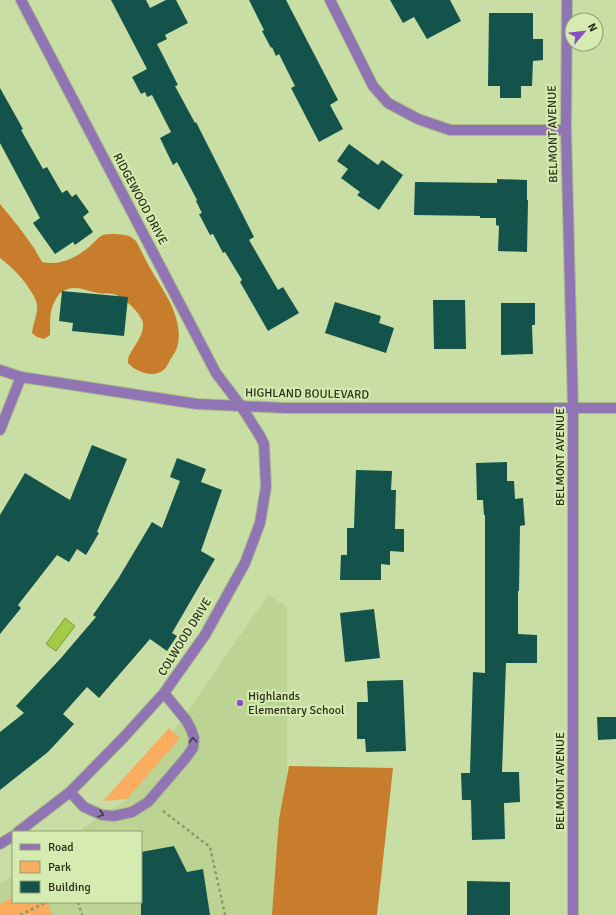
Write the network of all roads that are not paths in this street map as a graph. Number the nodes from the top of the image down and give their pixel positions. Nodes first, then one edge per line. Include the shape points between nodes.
1 (21, 0) edge
2 (330, 0) edge
3 (566, 0) edge
4 (566, 130) junction
5 (0, 370) edge
6 (21, 377) junction
7 (241, 406) junction
8 (573, 407) junction
9 (616, 408) edge
10 (0, 430) edge
11 (164, 693) junction
12 (70, 792) junction
13 (19, 831) edge
14 (12, 837) edge
15 (0, 844) edge
16 (573, 915) edge

1 - 7 street, RIDGEWOOD DRIVE via 216,373
2 - 4 street via 374,86 388,103 418,119 450,130
3 - 4 street, BELMONT AVENUE
4 - 8 street, BELMONT AVENUE
5 - 6 street, HIGHLAND BOULEVARD
6 - 7 street, HIGHLAND BOULEVARD via 197,404
6 - 10 street
7 - 8 street, HIGHLAND BOULEVARD
7 - 11 street, COLWOOD DRIVE via 264,444 266,487 260,524 245,563 208,628
8 - 9 street, HIGHLAND BOULEVARD
8 - 16 street, BELMONT AVENUE
11 - 12 street, COLWOOD DRIVE
12 -> 11 street via 84,807 102,815 114,816 132,812 148,802 193,748 194,738 191,729
12 - 13 street, COLWOOD DRIVE
14 - 15 street

